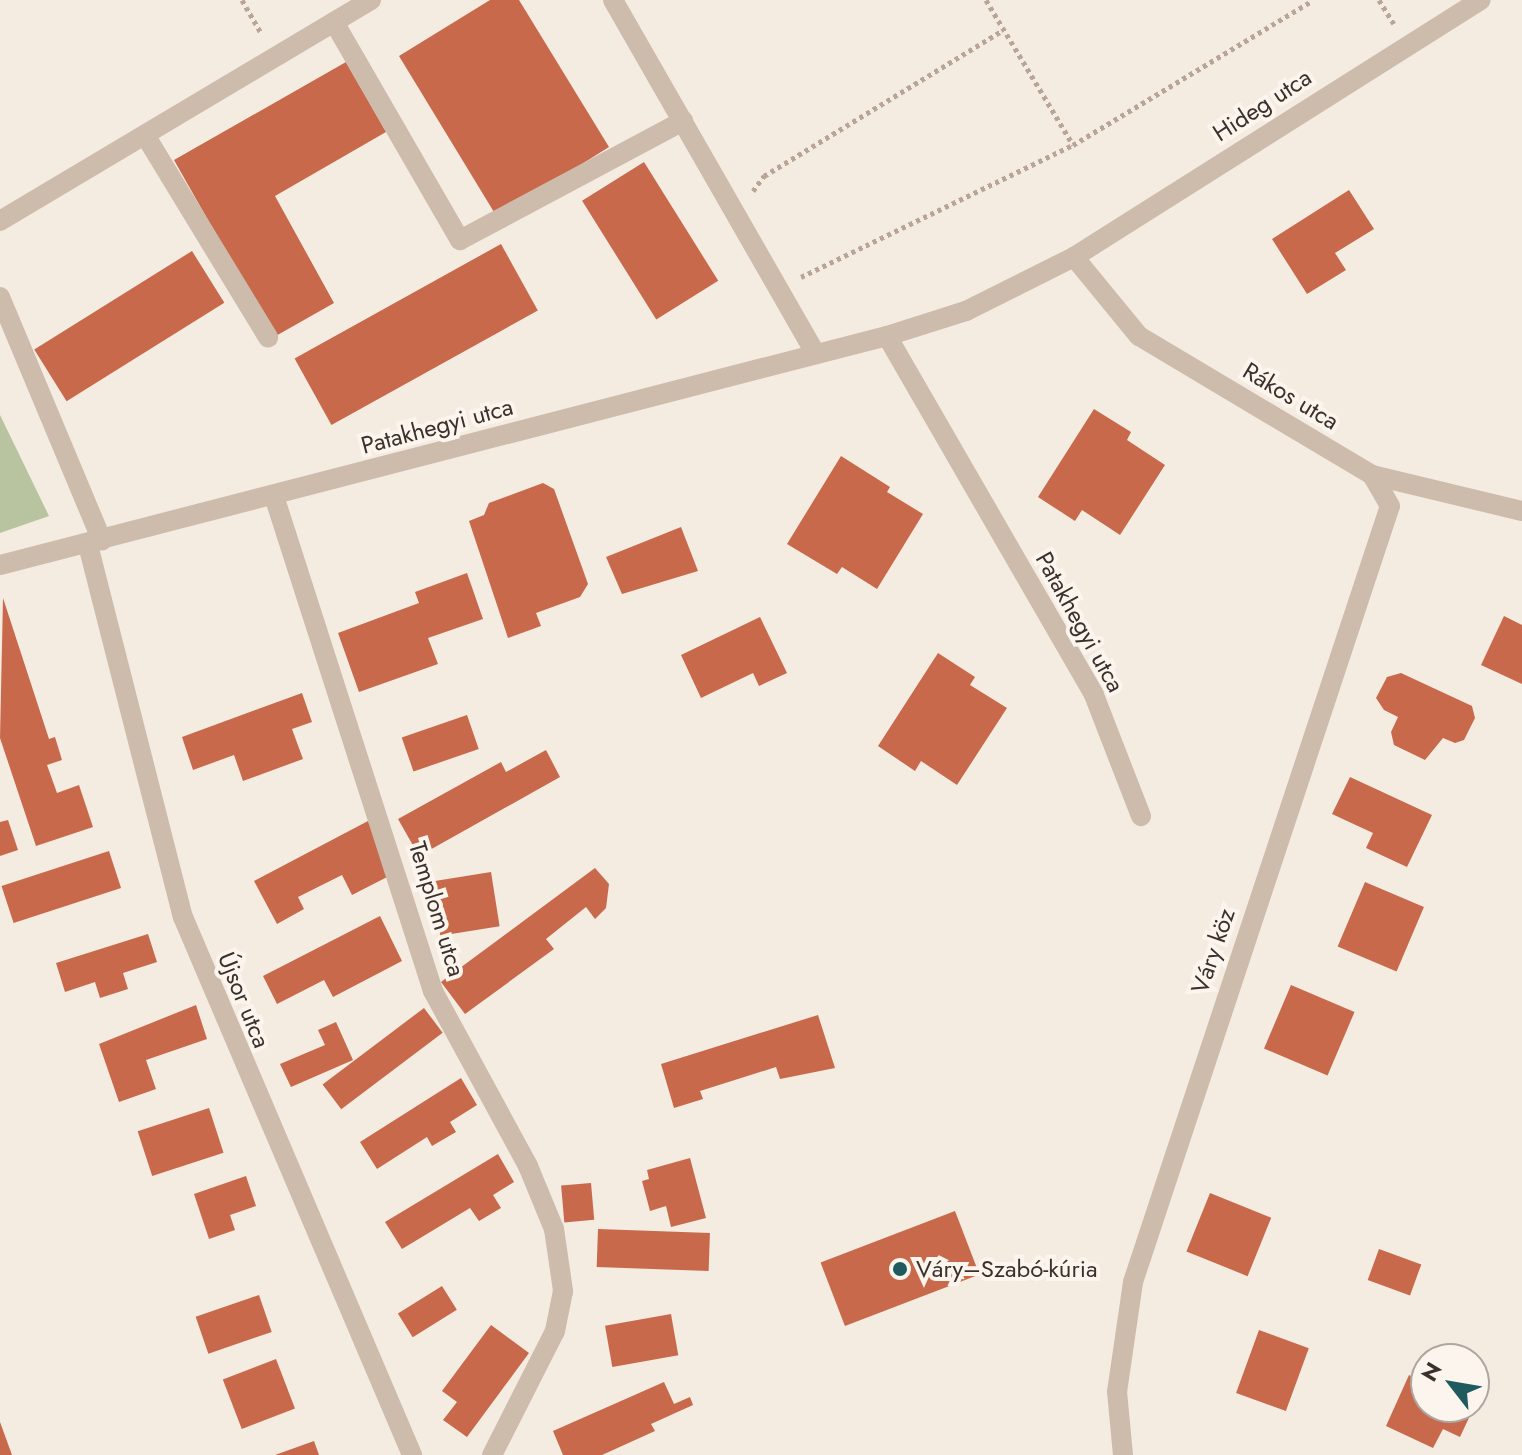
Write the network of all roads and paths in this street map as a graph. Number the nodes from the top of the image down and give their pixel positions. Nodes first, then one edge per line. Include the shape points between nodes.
1 (242, 0) edge
2 (371, 0) edge
3 (613, 0) edge
4 (986, 0) edge
5 (1313, 0) edge
6 (1481, 0) edge
7 (334, 22) junction
8 (1003, 30) junction
9 (276, 57) junction
10 (683, 121) junction
11 (145, 135) junction
12 (1073, 145) junction
13 (736, 214) junction
14 (0, 221) edge
15 (1074, 257) junction
16 (778, 287) junction
17 (0, 297) edge
18 (887, 336) junction
19 (268, 337) dead end
20 (816, 354) junction
21 (1372, 475) junction
22 (274, 496) junction
23 (1522, 511) edge
24 (95, 543) junction
25 (0, 565) edge
26 (1141, 816) dead end
27 (412, 1455) edge
28 (492, 1455) edge
29 (1123, 1455) edge

1 - 9 path
2 - 7 street
3 - 10 street
4 - 8 path
5 - 12 path
6 - 15 street, Hideg utca
7 - 9 street
7 - 10 street via 460,240
8 - 12 path
8 - 13 path via 764,176
9 - 11 street
10 - 13 street
11 - 14 street
11 - 19 street
12 - 16 path
13 - 16 street
15 - 18 street, Patakhegyi utca via 966,311
15 - 21 street, Rákos utca via 1139,336
16 - 20 street
17 - 24 street, Újsor utca
18 - 20 street, Patakhegyi utca
18 - 26 street, Patakhegyi utca via 1094,695
20 - 22 street, Patakhegyi utca
21 - 23 street, Rákos utca
21 - 29 street, Váry köz via 1390,506 1133,1282 1117,1392
22 - 24 street, Patakhegyi utca
22 - 28 street, Templom utca via 433,991 528,1166 554,1229 563,1291 555,1331
24 - 25 street, Patakhegyi utca
24 - 27 street, Újsor utca via 183,917

